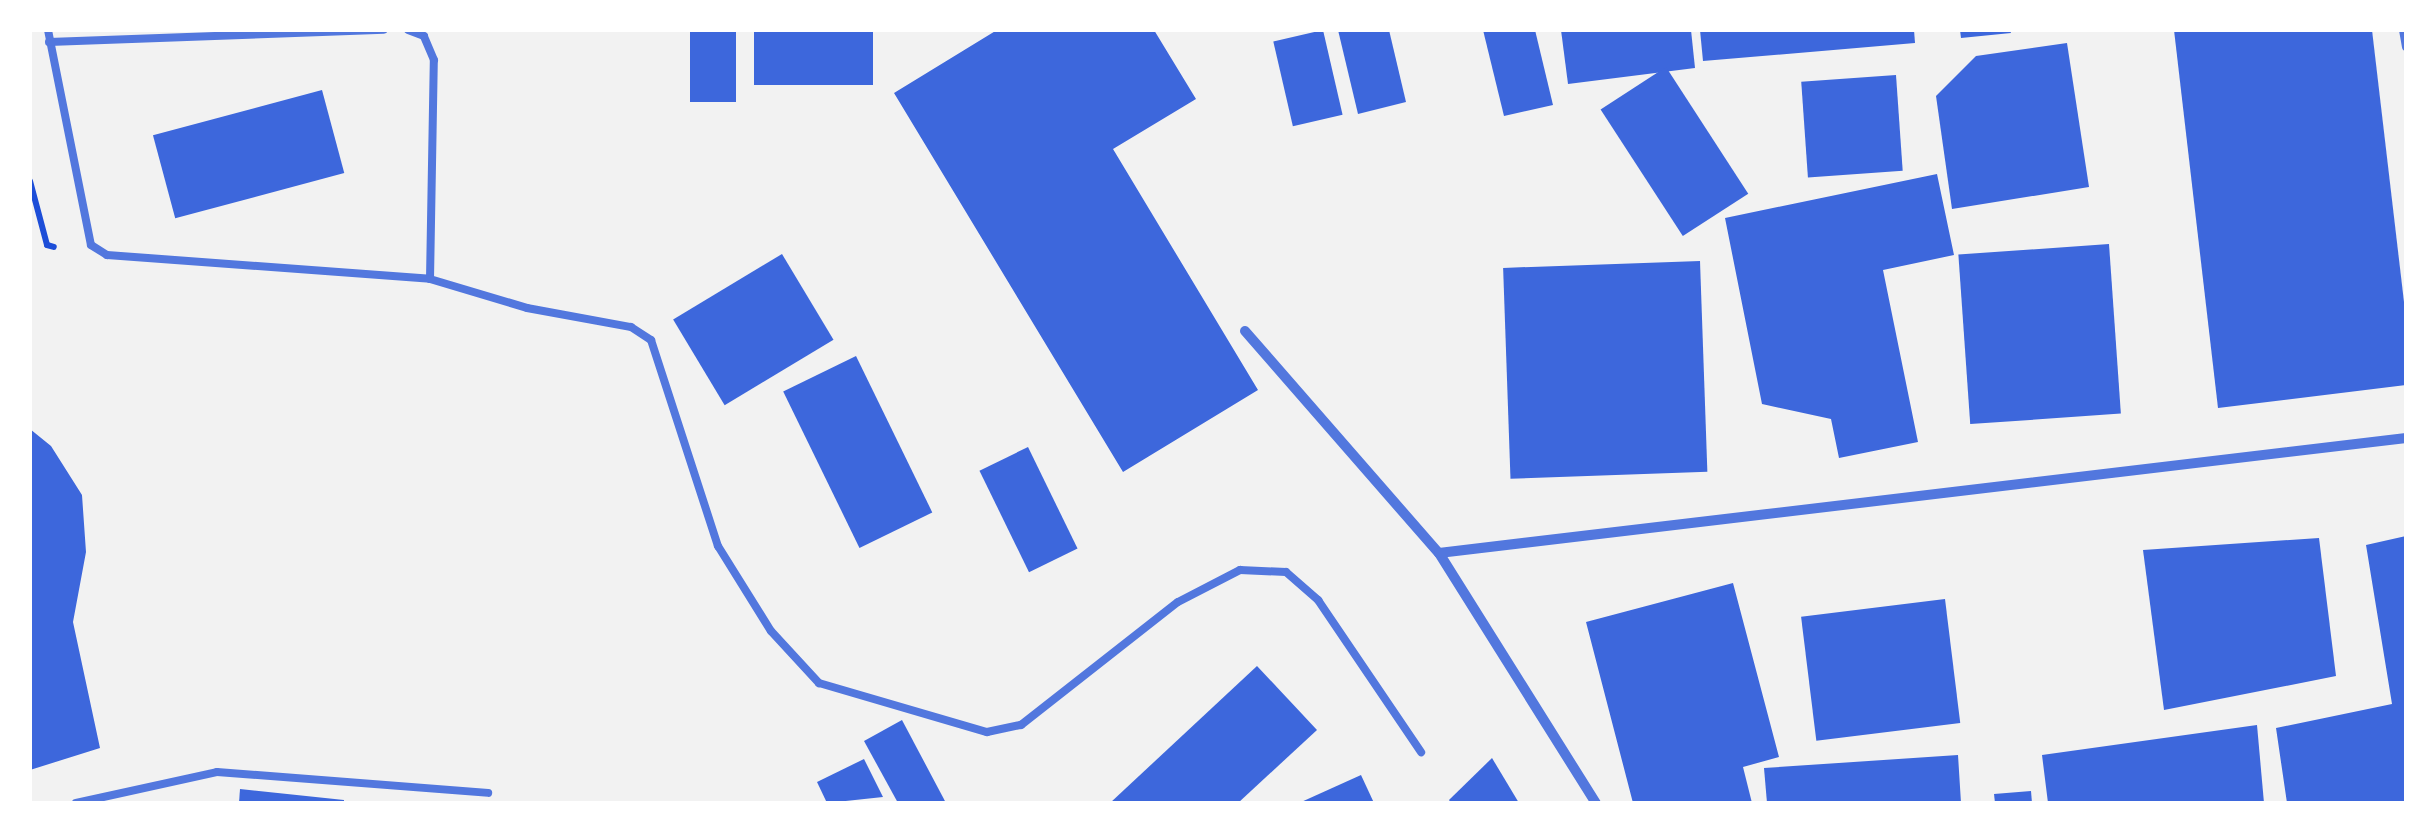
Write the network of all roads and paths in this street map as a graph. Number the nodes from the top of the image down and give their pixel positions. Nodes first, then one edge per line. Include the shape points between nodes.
1 (48, 30) edge
2 (384, 30) edge
3 (408, 30) edge
4 (2403, 30) edge
5 (49, 42) junction
6 (2406, 47) edge
7 (430, 279) junction
8 (1245, 330) dead end
9 (2406, 438) edge
10 (1439, 552) junction
11 (1421, 752) dead end
12 (488, 793) dead end
13 (76, 803) edge
14 (1596, 803) edge

1 - 5 lane
2 - 5 lane
3 - 7 lane via 424,36 434,60
4 - 6 lane
5 - 7 lane via 84,228 91,245 107,255
7 - 11 lane via 526,308 631,327 651,340 718,546 771,631 819,683 987,732 1021,725 1178,602 1240,570 1286,572 1318,600
8 - 10 street
9 - 10 street
10 - 14 street
12 - 13 lane via 218,772

